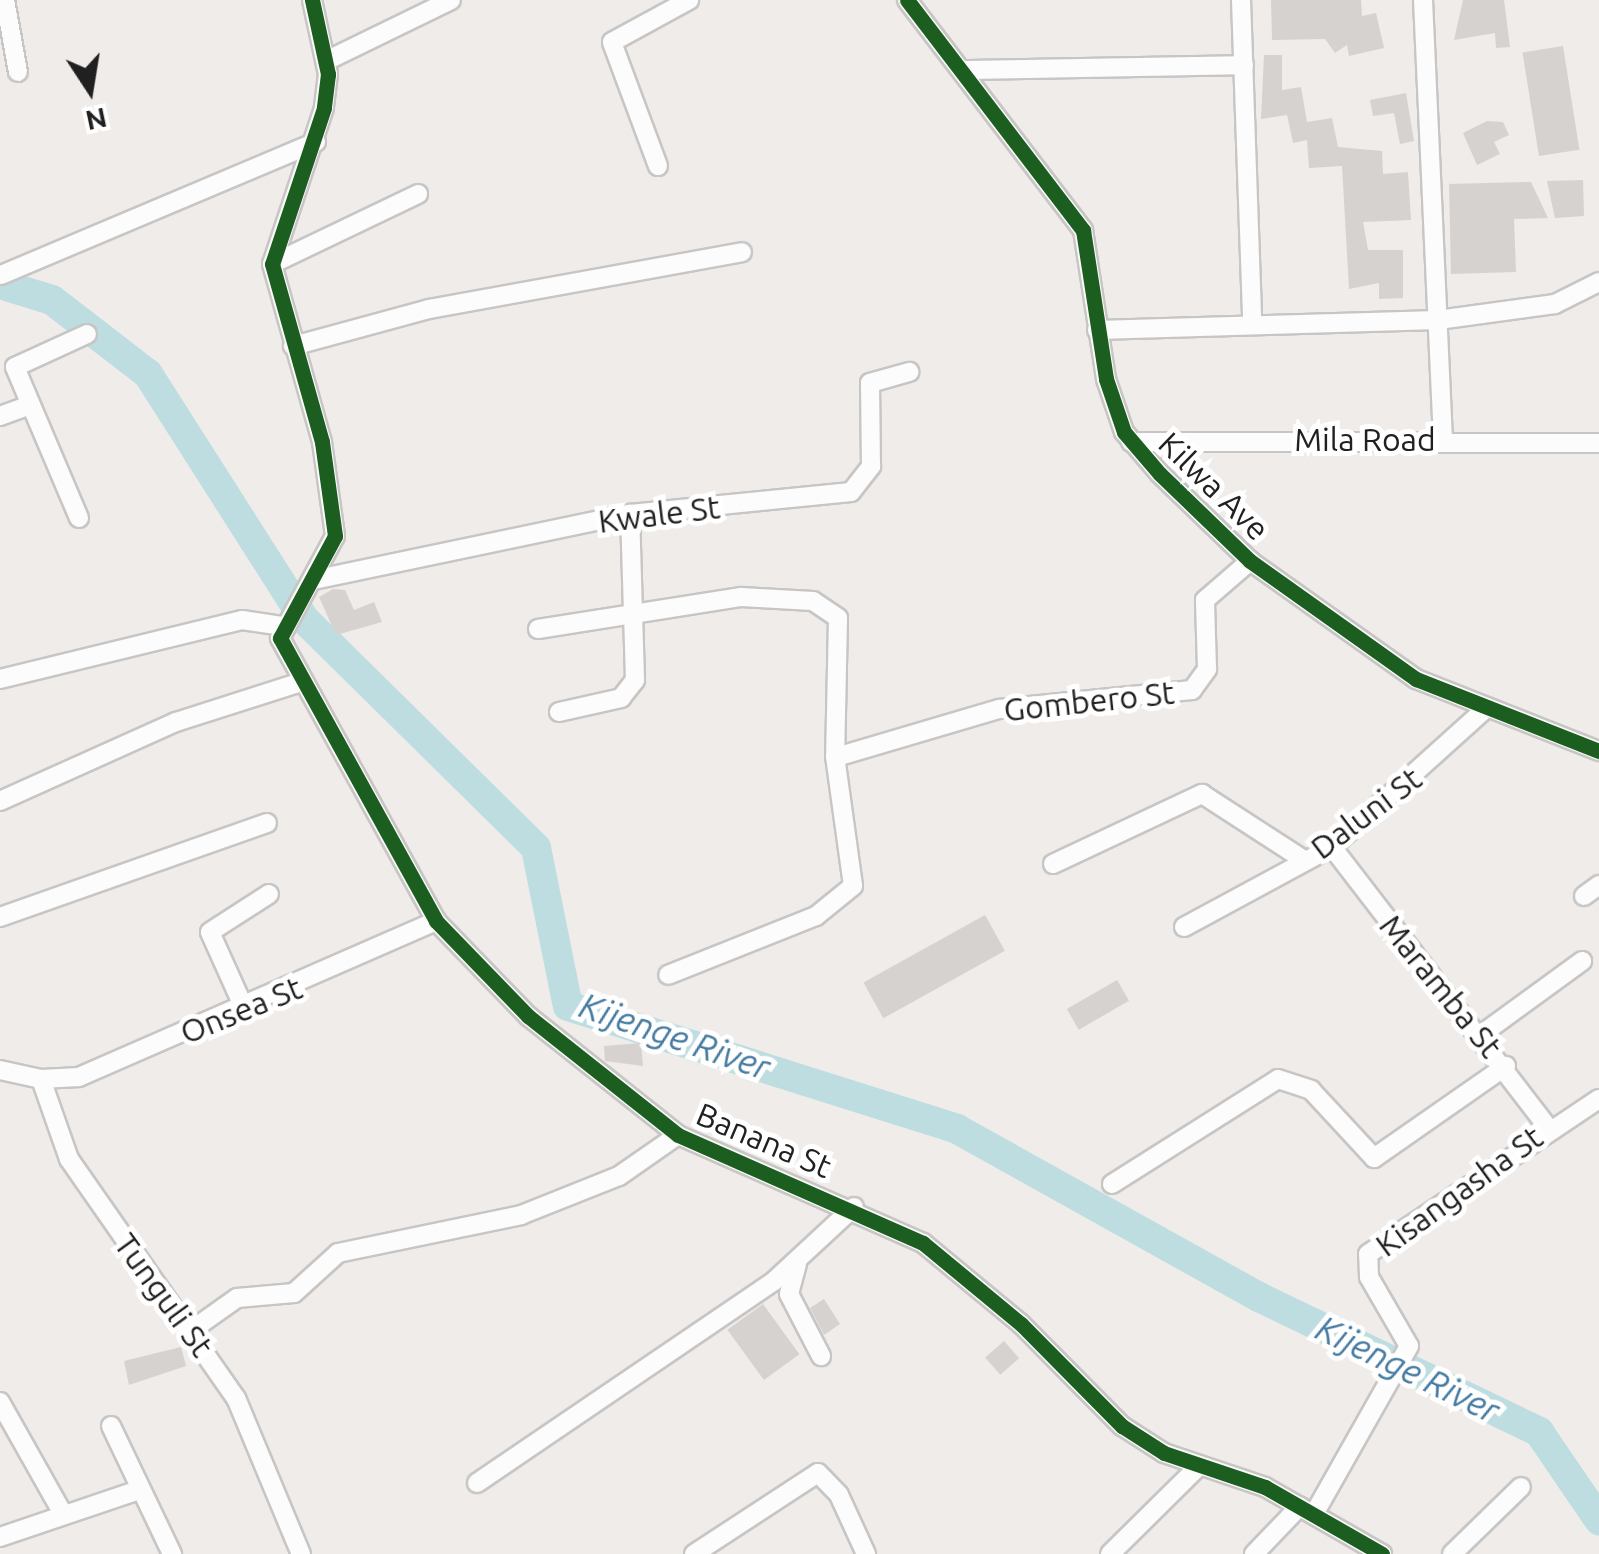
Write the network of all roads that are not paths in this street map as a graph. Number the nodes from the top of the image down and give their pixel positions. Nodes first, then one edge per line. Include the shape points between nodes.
1 (312, 0) edge
2 (451, 0) edge
3 (688, 0) edge
4 (907, 0) edge
5 (1242, 0) edge
6 (1423, 0) edge
7 (4, 8) edge
8 (326, 61) junction
9 (1244, 66) junction
10 (963, 70) junction
11 (18, 72) dead end
12 (316, 142) junction
13 (658, 166) dead end
14 (418, 194) dead end
15 (742, 252) dead end
16 (272, 264) junction
17 (1, 275) edge
18 (1599, 282) edge
19 (1438, 320) junction
20 (1252, 323) junction
21 (1097, 330) junction
22 (86, 334) dead end
23 (294, 346) junction
24 (909, 372) dead end
25 (30, 405) junction
26 (0, 416) edge
27 (1442, 440) junction
28 (1131, 442) junction
29 (1599, 442) edge
30 (630, 514) junction
31 (79, 518) dead end
32 (1250, 561) junction
33 (308, 587) junction
34 (637, 607) junction
35 (285, 622) junction
36 (538, 629) dead end
37 (0, 679) edge
38 (301, 682) junction
39 (559, 712) dead end
40 (1482, 712) junction
41 (1599, 751) edge
42 (836, 757) junction
43 (0, 801) edge
44 (267, 823) dead end
45 (1332, 847) junction
46 (1304, 860) junction
47 (1052, 864) dead end
48 (268, 894) dead end
49 (0, 917) edge
50 (436, 921) junction
51 (1184, 927) dead end
52 (1582, 960) dead end
53 (668, 975) dead end
54 (246, 1010) junction
55 (1482, 1034) junction
56 (1506, 1066) junction
57 (0, 1070) edge
58 (41, 1079) junction
59 (1599, 1099) edge
60 (1546, 1126) junction
61 (678, 1135) junction
62 (1112, 1184) dead end
63 (854, 1207) junction
64 (797, 1263) junction
65 (189, 1332) junction
66 (821, 1356) dead end
67 (0, 1402) edge
68 (111, 1426) dead end
69 (1199, 1466) junction
70 (476, 1483) dead end
71 (1521, 1487) dead end
72 (138, 1490) junction
73 (1307, 1510) junction
74 (63, 1514) junction
75 (0, 1537) edge
76 (172, 1554) edge
77 (302, 1554) edge
78 (694, 1554) edge
79 (866, 1554) edge
80 (1110, 1554) edge
81 (1254, 1554) edge
82 (1382, 1554) edge
83 (1452, 1554) edge

1 - 8 street
2 - 8 street
3 - 13 street via 612,42
4 - 10 street, Kilwa Ave
5 - 9 street
6 - 19 street
7 - 11 street
8 - 12 street
9 - 10 street
9 - 20 street
10 - 21 street, Kilwa Ave via 1083,230
12 - 16 street
12 - 17 street
14 - 16 street
15 - 23 street via 429,309
16 - 23 street
18 - 19 street via 1554,304
19 - 20 street
19 - 27 street
20 - 21 street
21 - 28 street, Kilwa Ave
22 - 25 street via 16,363
23 - 33 street via 334,498 335,536
24 - 30 street, Kwale St via 870,383 871,466 852,492
25 - 26 street
25 - 31 street
27 - 28 street, Mila Road
27 - 29 street, Mila Road
28 - 32 street, Kilwa Ave
30 - 33 street, Kwale St
30 - 34 street
32 - 40 street, Kilwa Ave via 1352,638
32 - 42 street, Gombero St via 1205,600 1207,668 1192,690 999,708
33 - 35 street
34 - 36 street
34 - 39 street via 640,660 630,690
34 - 42 street via 741,597 824,604 840,625
35 - 37 street via 242,620
35 - 38 street, Banana St
38 - 43 street via 176,722
38 - 50 street, Banana St
40 - 41 street, Kilwa Ave
40 - 45 street, Daluni St
42 - 53 street via 852,886 816,916
44 - 49 street
45 - 46 street, Daluni St
45 - 55 street, Maramba St
46 - 47 street via 1202,794
46 - 51 street, Daluni St
48 - 54 street via 210,932
50 - 54 street, Onsea St
50 - 61 street, Banana St via 583,1064
52 - 55 street
54 - 58 street, Onsea St via 60,1083
55 - 56 street, Maramba St
56 - 60 street, Maramba St
56 - 62 street via 1374,1158 1311,1090 1278,1079
57 - 58 street
58 - 65 street, Tunguli St via 69,1159
59 - 60 street, Kisangasha St
60 - 73 street, Kisangasha St via 1368,1254 1369,1277 1409,1346
61 - 63 street, Banana St
61 - 65 street via 619,1176 521,1215 338,1252 294,1293 238,1298
63 - 64 street
63 - 69 street, Banana St via 951,1262 1122,1426
64 - 66 street via 789,1294
64 - 70 street
65 - 77 street, Tunguli St via 236,1398
67 - 74 street
68 - 72 street
69 - 73 street, Banana St
69 - 80 street
71 - 83 street
72 - 74 street
72 - 76 street
73 - 81 street
73 - 82 street, Banana St
74 - 75 street
78 - 79 street via 818,1473

